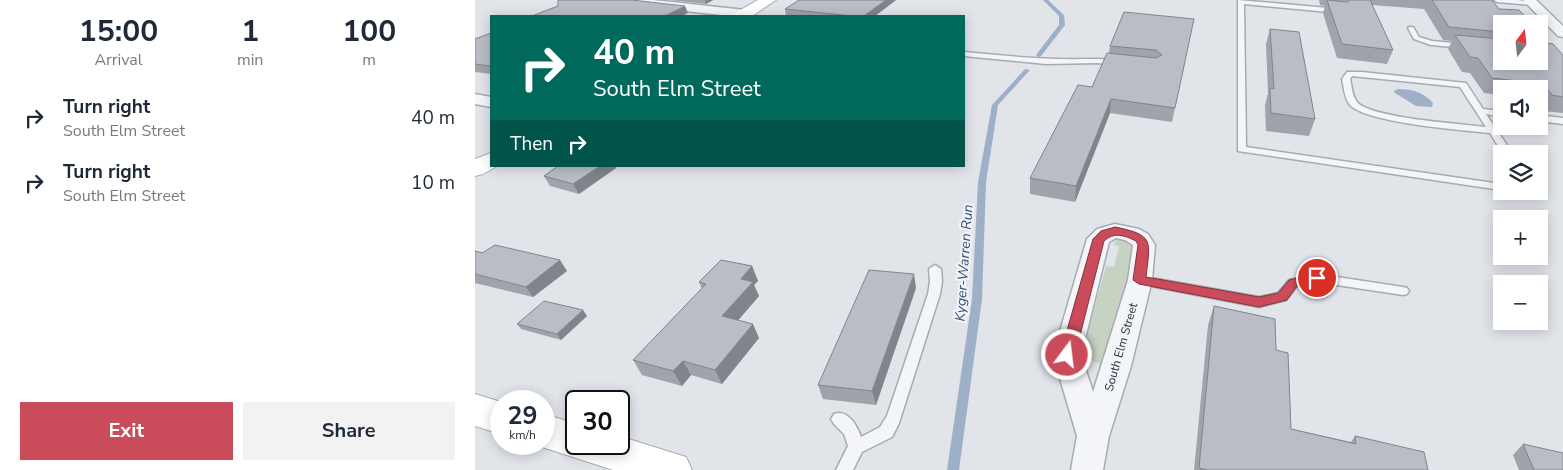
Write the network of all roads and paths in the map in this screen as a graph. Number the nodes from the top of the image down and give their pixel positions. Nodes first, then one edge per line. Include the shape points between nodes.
1 (620, 0) edge
2 (769, 0) edge
3 (1497, 0) edge
4 (1241, 1) edge
5 (1530, 1) edge
6 (1343, 11) edge
7 (743, 15) edge
8 (1411, 28) dead end
9 (1563, 33) edge
10 (1475, 47) edge
11 (965, 54) edge
12 (1125, 64) edge
13 (475, 99) edge
14 (490, 102) edge
15 (1481, 111) junction
16 (1493, 113) edge
17 (1548, 119) edge
18 (1563, 121) edge
19 (1493, 131) joint
20 (490, 161) edge
21 (475, 169) edge
22 (1493, 186) edge
23 (935, 269) dead end
24 (1139, 280) junction
25 (1403, 291) dead end
26 (475, 410) edge
27 (490, 415) edge
28 (839, 419) dead end
29 (1093, 436) junction
30 (856, 447) junction
31 (622, 455) edge
32 (672, 470) edge
33 (844, 470) edge
34 (1087, 470) edge

1 - 7 street
2 - 7 main road
3 - 5 lane
4 - 6 lane
4 - 22 lane via 1241,149
5 - 9 street
8 - 10 lane via 1416,38 1431,43
11 - 12 lane via 1046,62
13 - 14 street
15 - 16 lane
15 - 19 lane
15 - 19 lane via 1463,85 1361,74 1350,74 1346,79 1353,103 1362,110
17 - 18 lane
20 - 21 main road
23 - 30 lane via 934,294 894,418 886,432
24 - 25 lane via 1259,302 1282,297 1293,283 1317,278
24 - 29 street, South Elm Street via 1117,366
24 - 29 street, South Elm Street via 1144,245 1140,239 1115,231 1098,239 1067,355
26 - 27 main road
28 - 30 lane via 851,430
29 - 34 street, South Elm Street
30 - 33 lane
31 - 32 main road

